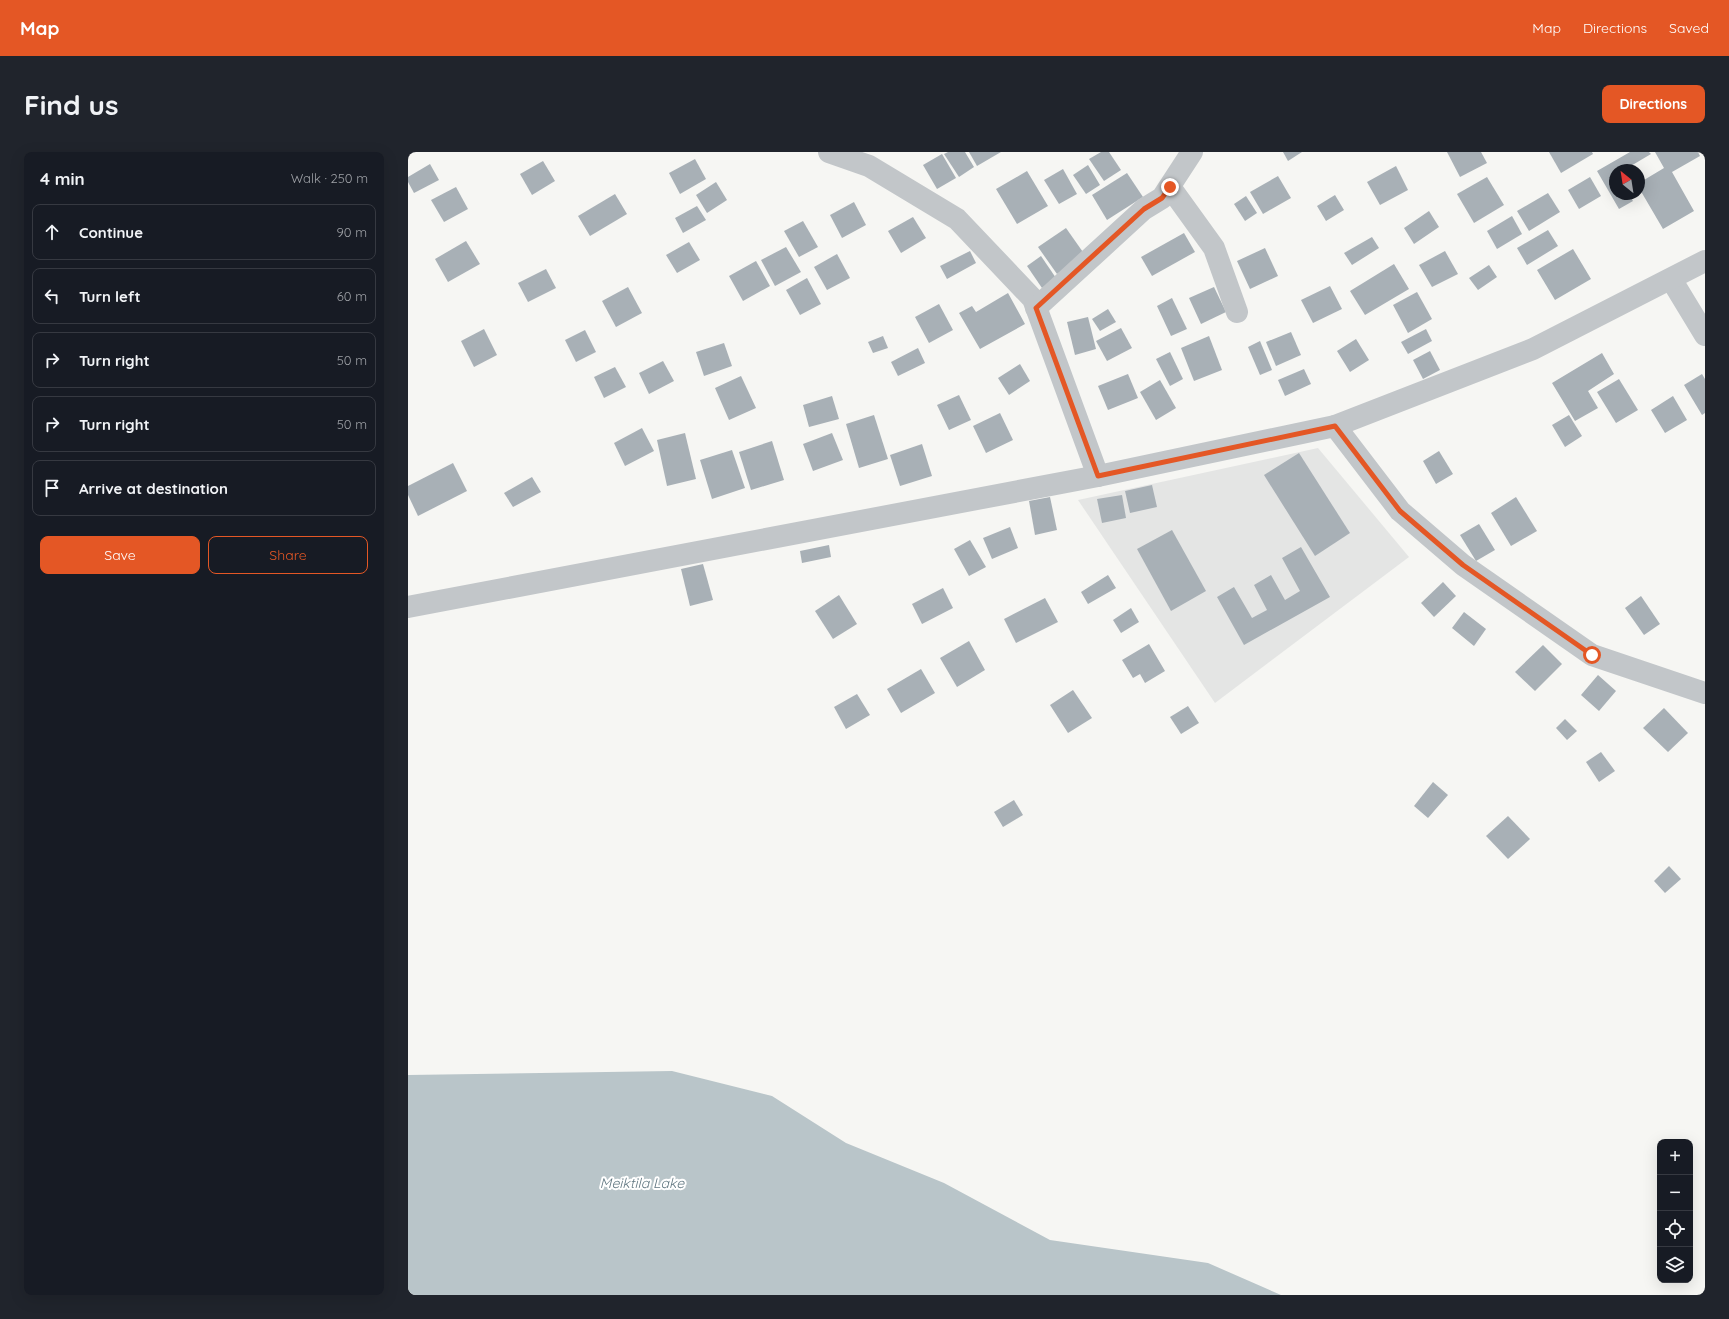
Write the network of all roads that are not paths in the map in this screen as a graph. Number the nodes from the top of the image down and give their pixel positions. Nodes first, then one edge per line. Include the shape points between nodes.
1 (829, 152) edge
2 (1192, 152) edge
3 (1170, 187) junction
4 (1705, 261) edge
5 (1670, 279) junction
6 (1036, 308) junction
7 (1237, 312) dead end
8 (1705, 334) edge
9 (1335, 426) junction
10 (1098, 476) junction
11 (408, 607) edge
12 (1705, 692) edge

1 - 6 street via 869,166 957,219 1034,299
2 - 3 street
3 - 6 street via 1162,198 1144,209
3 - 7 street via 1214,248
4 - 5 street
5 - 8 street
5 - 9 street via 1533,349
6 - 10 street
9 - 10 street
9 - 12 street via 1400,511 1463,565 1592,655
10 - 11 street

